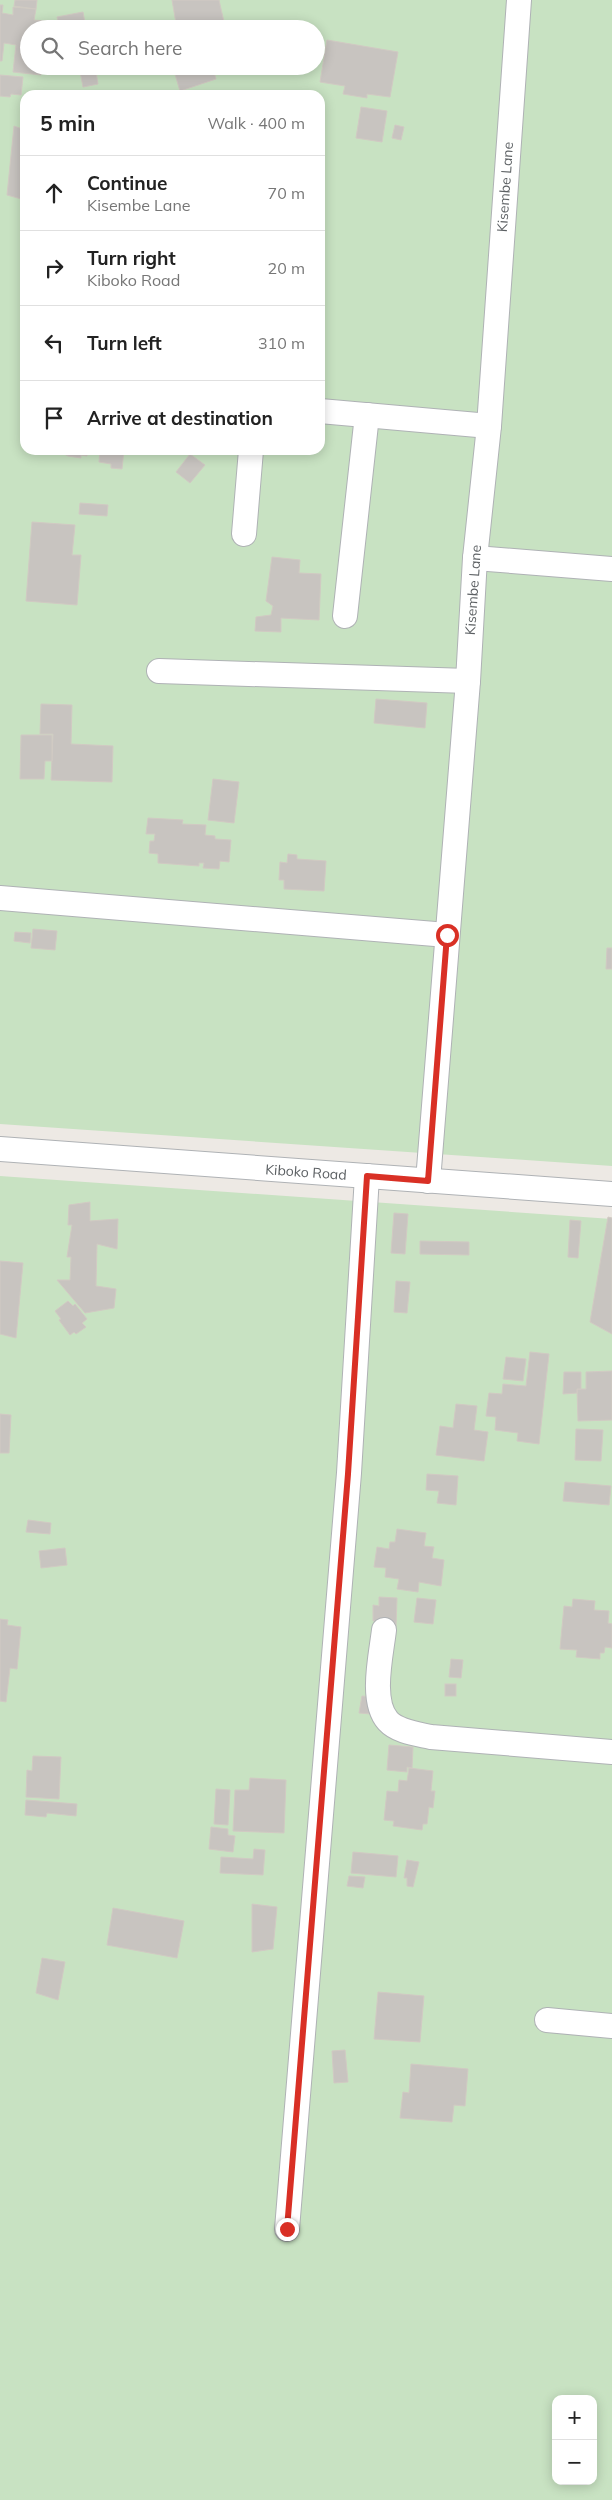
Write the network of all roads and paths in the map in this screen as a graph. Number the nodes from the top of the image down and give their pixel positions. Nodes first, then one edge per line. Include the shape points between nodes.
1 (518, 0) edge
2 (325, 411) edge
3 (367, 415) junction
4 (489, 426) junction
5 (251, 455) edge
6 (244, 534) dead end
7 (475, 558) junction
8 (612, 569) edge
9 (345, 616) dead end
10 (159, 671) dead end
11 (468, 681) junction
12 (0, 898) edge
13 (447, 935) junction
14 (0, 1149) edge
15 (367, 1176) junction
16 (428, 1181) junction
17 (612, 1194) edge
18 (384, 1630) dead end
19 (612, 1752) edge
20 (547, 2020) dead end
21 (612, 2026) edge
22 (287, 2229) dead end

1 - 4 street, Kisembe Lane
2 - 3 street
3 - 4 street
3 - 9 street
4 - 7 street, Kisembe Lane
5 - 6 street
7 - 8 street
7 - 11 street, Kisembe Lane
10 - 11 street
11 - 13 street, Kisembe Lane
12 - 13 street
13 - 16 street, Kisembe Lane
14 - 15 street, Kiboko Road
15 - 16 street, Kiboko Road
15 - 22 street via 348,1483
16 - 17 street, Kiboko Road
18 - 19 street via 378,1704 388,1722 407,1732 431,1737
20 - 21 street

